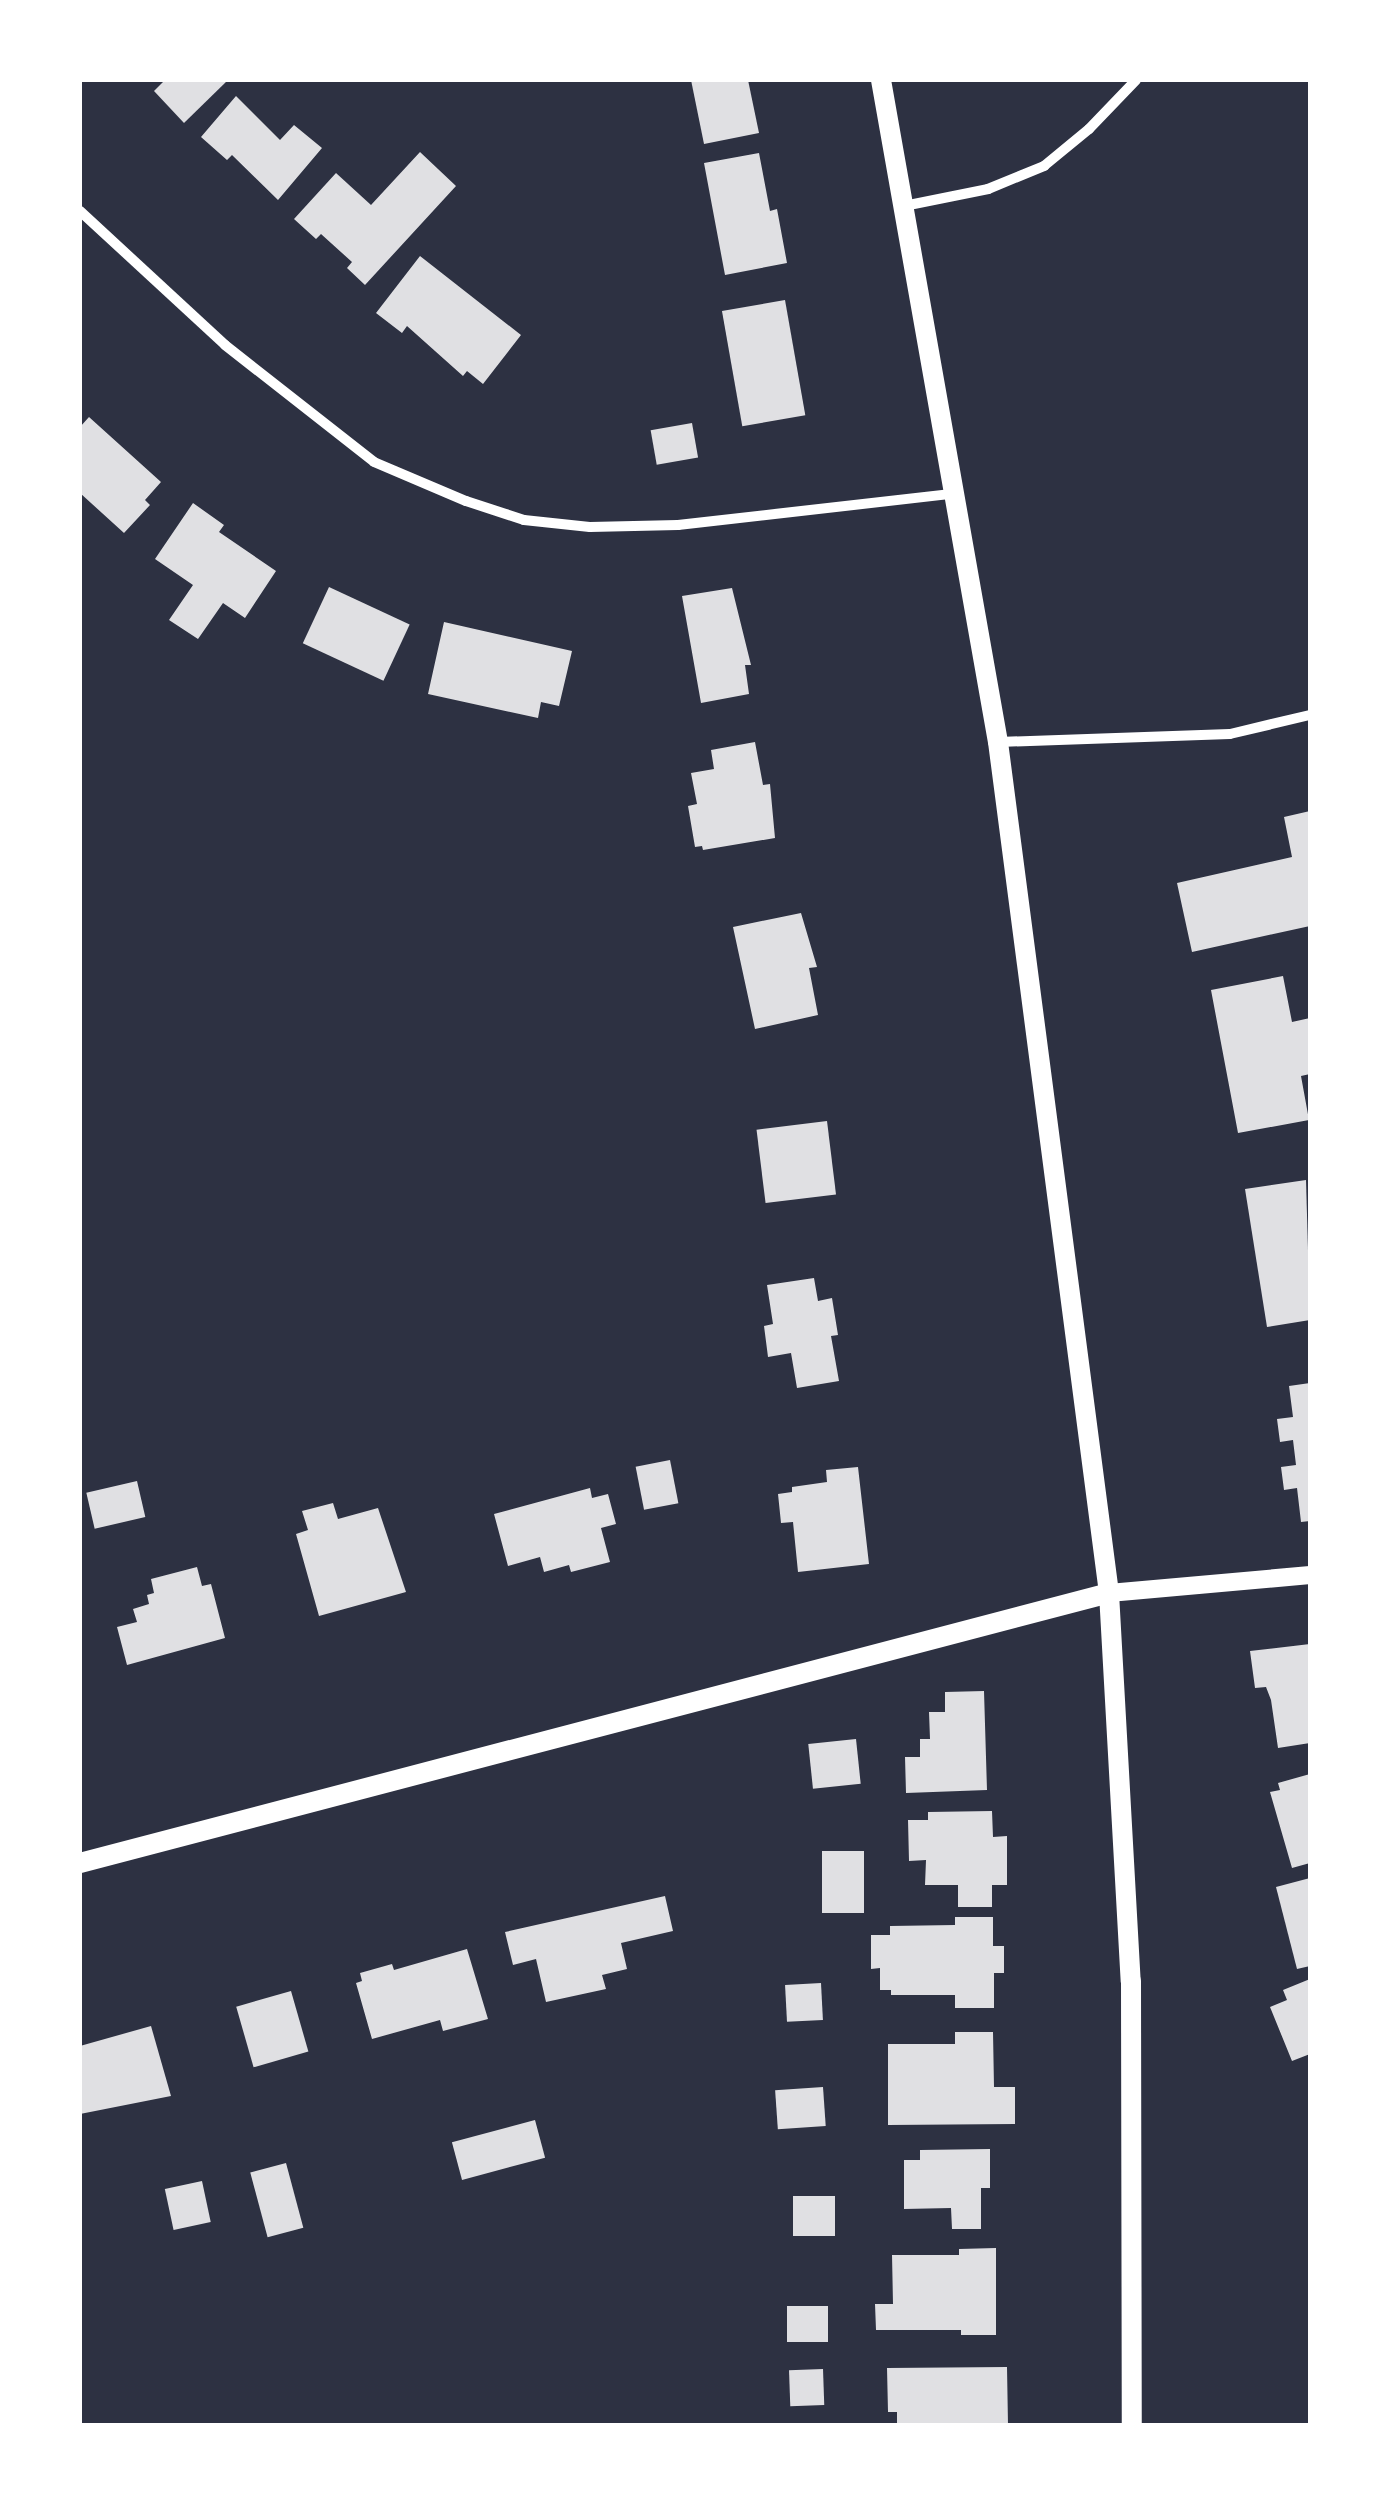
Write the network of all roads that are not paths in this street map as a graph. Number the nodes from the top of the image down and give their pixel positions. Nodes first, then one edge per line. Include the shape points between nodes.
1 (881, 80) edge
2 (1136, 80) edge
3 (904, 206) junction
4 (80, 211) edge
5 (951, 494) junction
6 (1310, 715) edge
7 (998, 742) junction
8 (1310, 1575) edge
9 (1109, 1592) junction
10 (80, 1862) edge
11 (1132, 2425) edge

1 - 3 main road
2 - 3 street via 1044,166 988,188
3 - 5 main road
4 - 5 street via 225,345 374,462 524,520 590,528 678,526
5 - 7 main road
6 - 7 street via 1230,734
7 - 9 main road
8 - 9 street
9 - 10 main road
9 - 11 main road via 1131,1981

